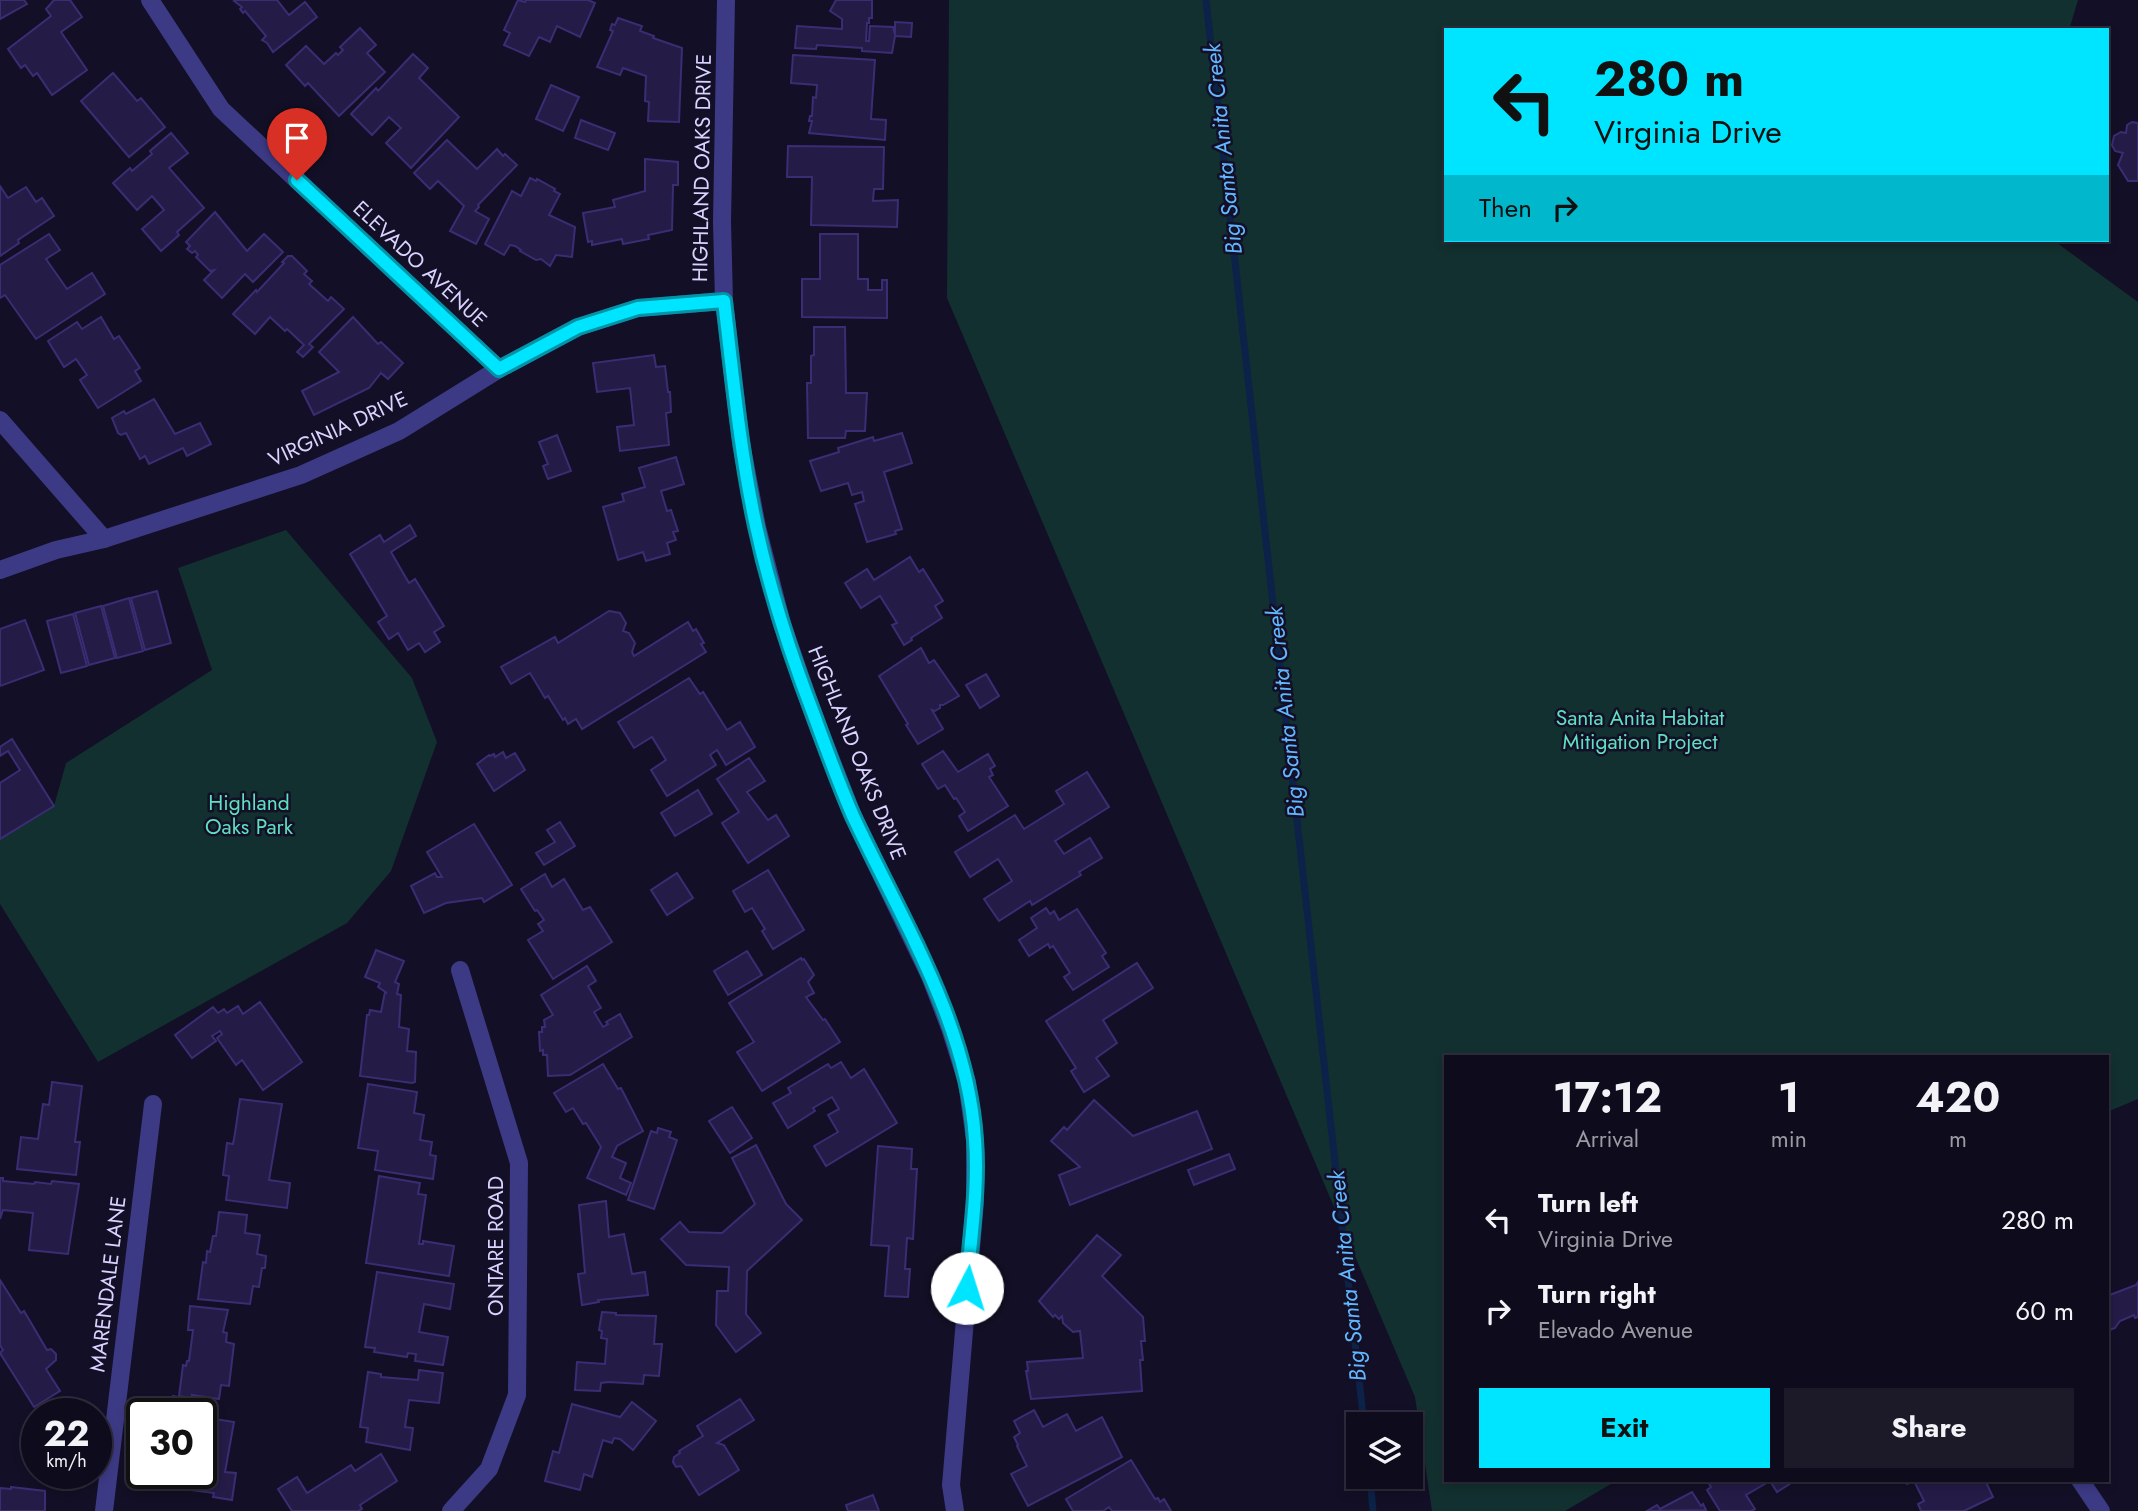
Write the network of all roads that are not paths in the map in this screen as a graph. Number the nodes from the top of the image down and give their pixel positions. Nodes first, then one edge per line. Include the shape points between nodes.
1 (150, 0) edge
2 (726, 0) edge
3 (724, 301) junction
4 (499, 369) junction
5 (0, 420) edge
6 (104, 539) junction
7 (0, 570) edge
8 (460, 970) dead end
9 (152, 1104) dead end
10 (2081, 1482) edge
11 (104, 1511) edge
12 (451, 1511) edge
13 (955, 1511) edge
14 (2101, 1511) edge

1 - 4 street, ELEVADO AVENUE via 221,109
2 - 3 street, HIGHLAND OAKS DRIVE
3 - 4 street, VIRGINIA DRIVE via 638,308 578,327
3 - 13 street, HIGHLAND OAKS DRIVE via 741,443 782,624 852,814 930,976 967,1082 975,1140 975,1201 951,1485
4 - 6 street, VIRGINIA DRIVE via 399,431 301,475
5 - 6 street
6 - 7 street, VIRGINIA DRIVE
8 - 12 street, ONTARE ROAD via 519,1163 517,1395 489,1469
9 - 11 street, MARENDALE LANE
10 - 14 street

